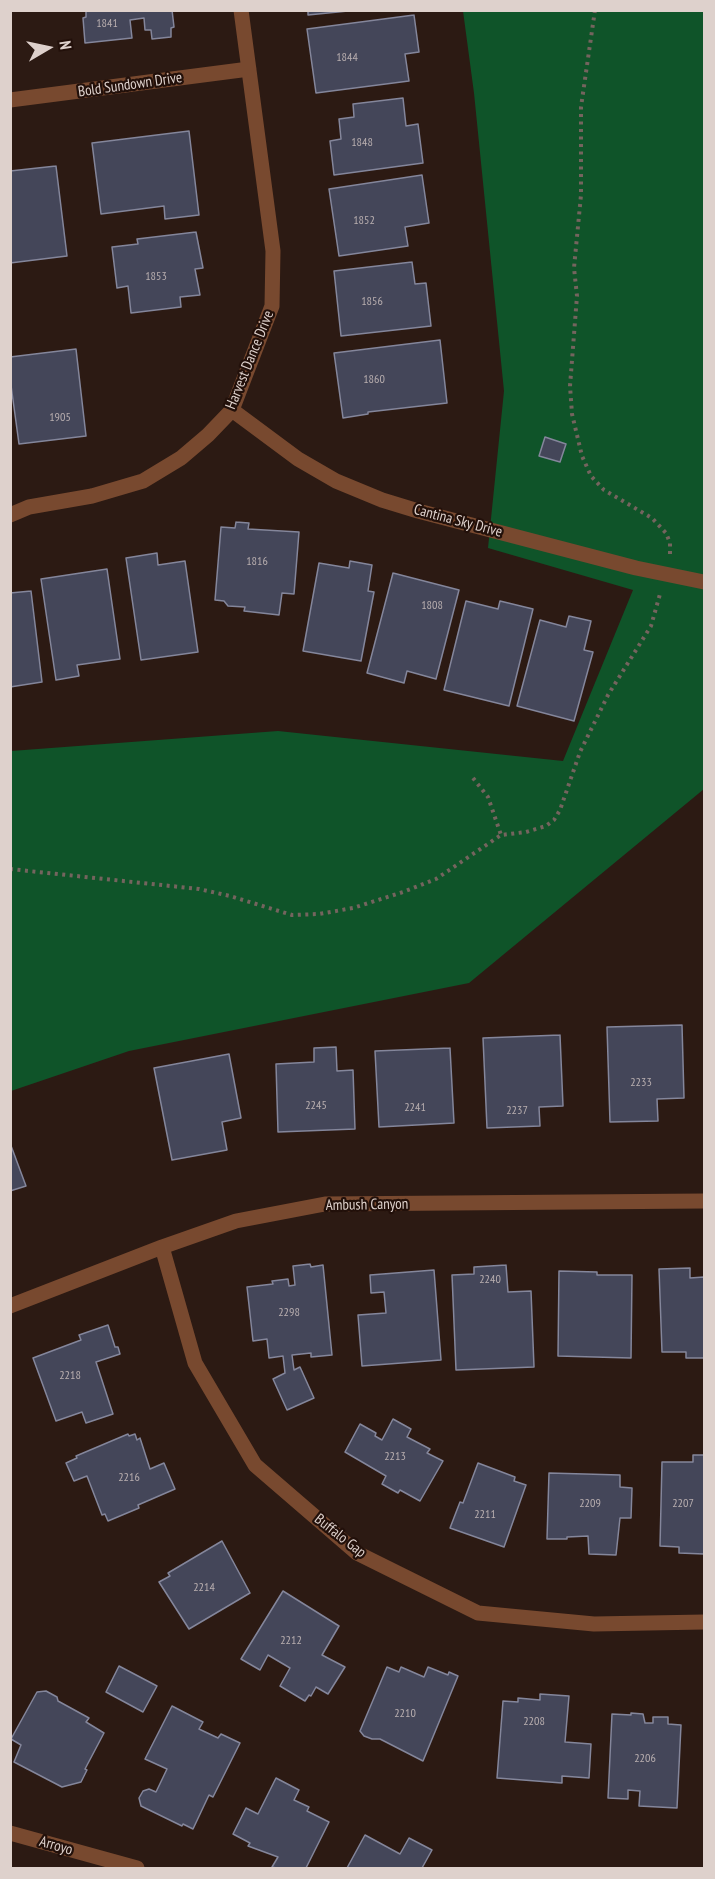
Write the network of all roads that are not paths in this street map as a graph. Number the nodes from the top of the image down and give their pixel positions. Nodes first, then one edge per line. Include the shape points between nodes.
1 (241, 10) edge
2 (249, 69) junction
3 (10, 100) edge
4 (232, 410) junction
5 (10, 507) edge
6 (29, 507) junction
7 (10, 515) edge
8 (705, 582) edge
9 (705, 1201) edge
10 (162, 1247) junction
11 (10, 1306) edge
12 (705, 1622) edge
13 (10, 1833) edge
14 (137, 1869) edge

1 - 2 street, Harvest Dance Drive
2 - 3 street, Bold Sundown Drive
2 - 4 street, Harvest Dance Drive via 273,251 272,306
4 - 6 street, Harvest Dance Drive via 180,458 143,481 92,496
4 - 8 street, Cantina Sky Drive via 298,459 336,481 382,500
5 - 6 street, Harvest Dance Drive
6 - 7 street, Harvest Dance Drive
9 - 10 street, Ambush Canyon via 325,1204 236,1221
10 - 11 street, Ambush Canyon
10 - 12 street, Buffalo Gap via 195,1363 255,1465 357,1553 478,1613 594,1624
13 - 14 street, Arroyo

